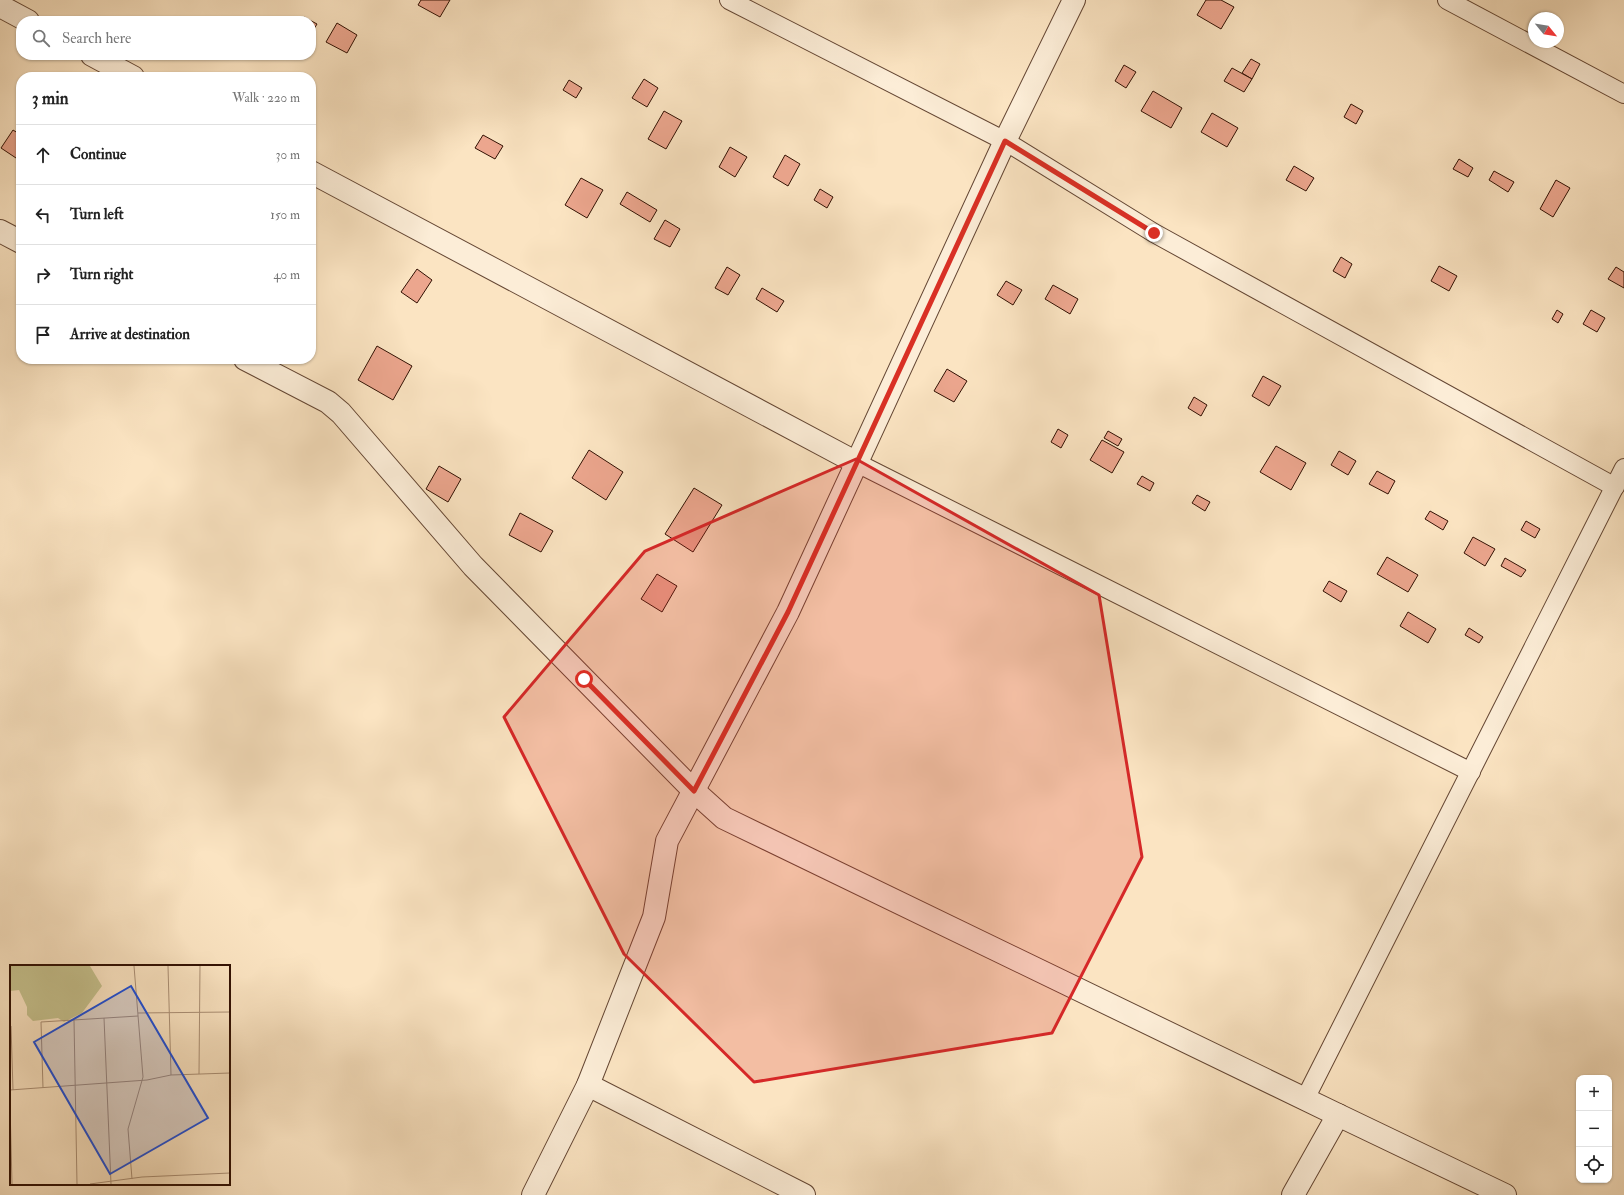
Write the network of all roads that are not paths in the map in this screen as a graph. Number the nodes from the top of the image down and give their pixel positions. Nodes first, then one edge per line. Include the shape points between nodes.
1 (729, 0) edge
2 (1074, 0) edge
3 (1447, 0) edge
4 (0, 6) edge
5 (19, 16) edge
6 (101, 60) edge
7 (124, 72) edge
8 (1624, 94) edge
9 (1005, 141) junction
10 (316, 175) edge
11 (0, 231) edge
12 (16, 239) edge
13 (255, 364) edge
14 (857, 463) junction
15 (1624, 468) edge
16 (1615, 487) junction
17 (1471, 772) junction
18 (694, 791) junction
19 (588, 1085) junction
20 (1305, 1099) junction
21 (1338, 1115) junction
22 (533, 1195) edge
23 (804, 1195) edge
24 (1292, 1195) edge
25 (1506, 1195) edge

1 - 9 lane
2 - 9 street
3 - 8 lane
4 - 5 street
6 - 7 street
9 - 14 street
9 - 16 lane via 1154,233
10 - 14 street
11 - 12 street
13 - 18 street via 328,402 341,413 473,566
14 - 17 lane
14 - 18 street via 788,612
15 - 16 lane
16 - 17 lane
17 - 20 lane
18 - 19 street via 667,841 654,917
18 - 20 street via 724,818
19 - 22 street
19 - 23 street
20 - 21 street
21 - 24 street
21 - 25 street

